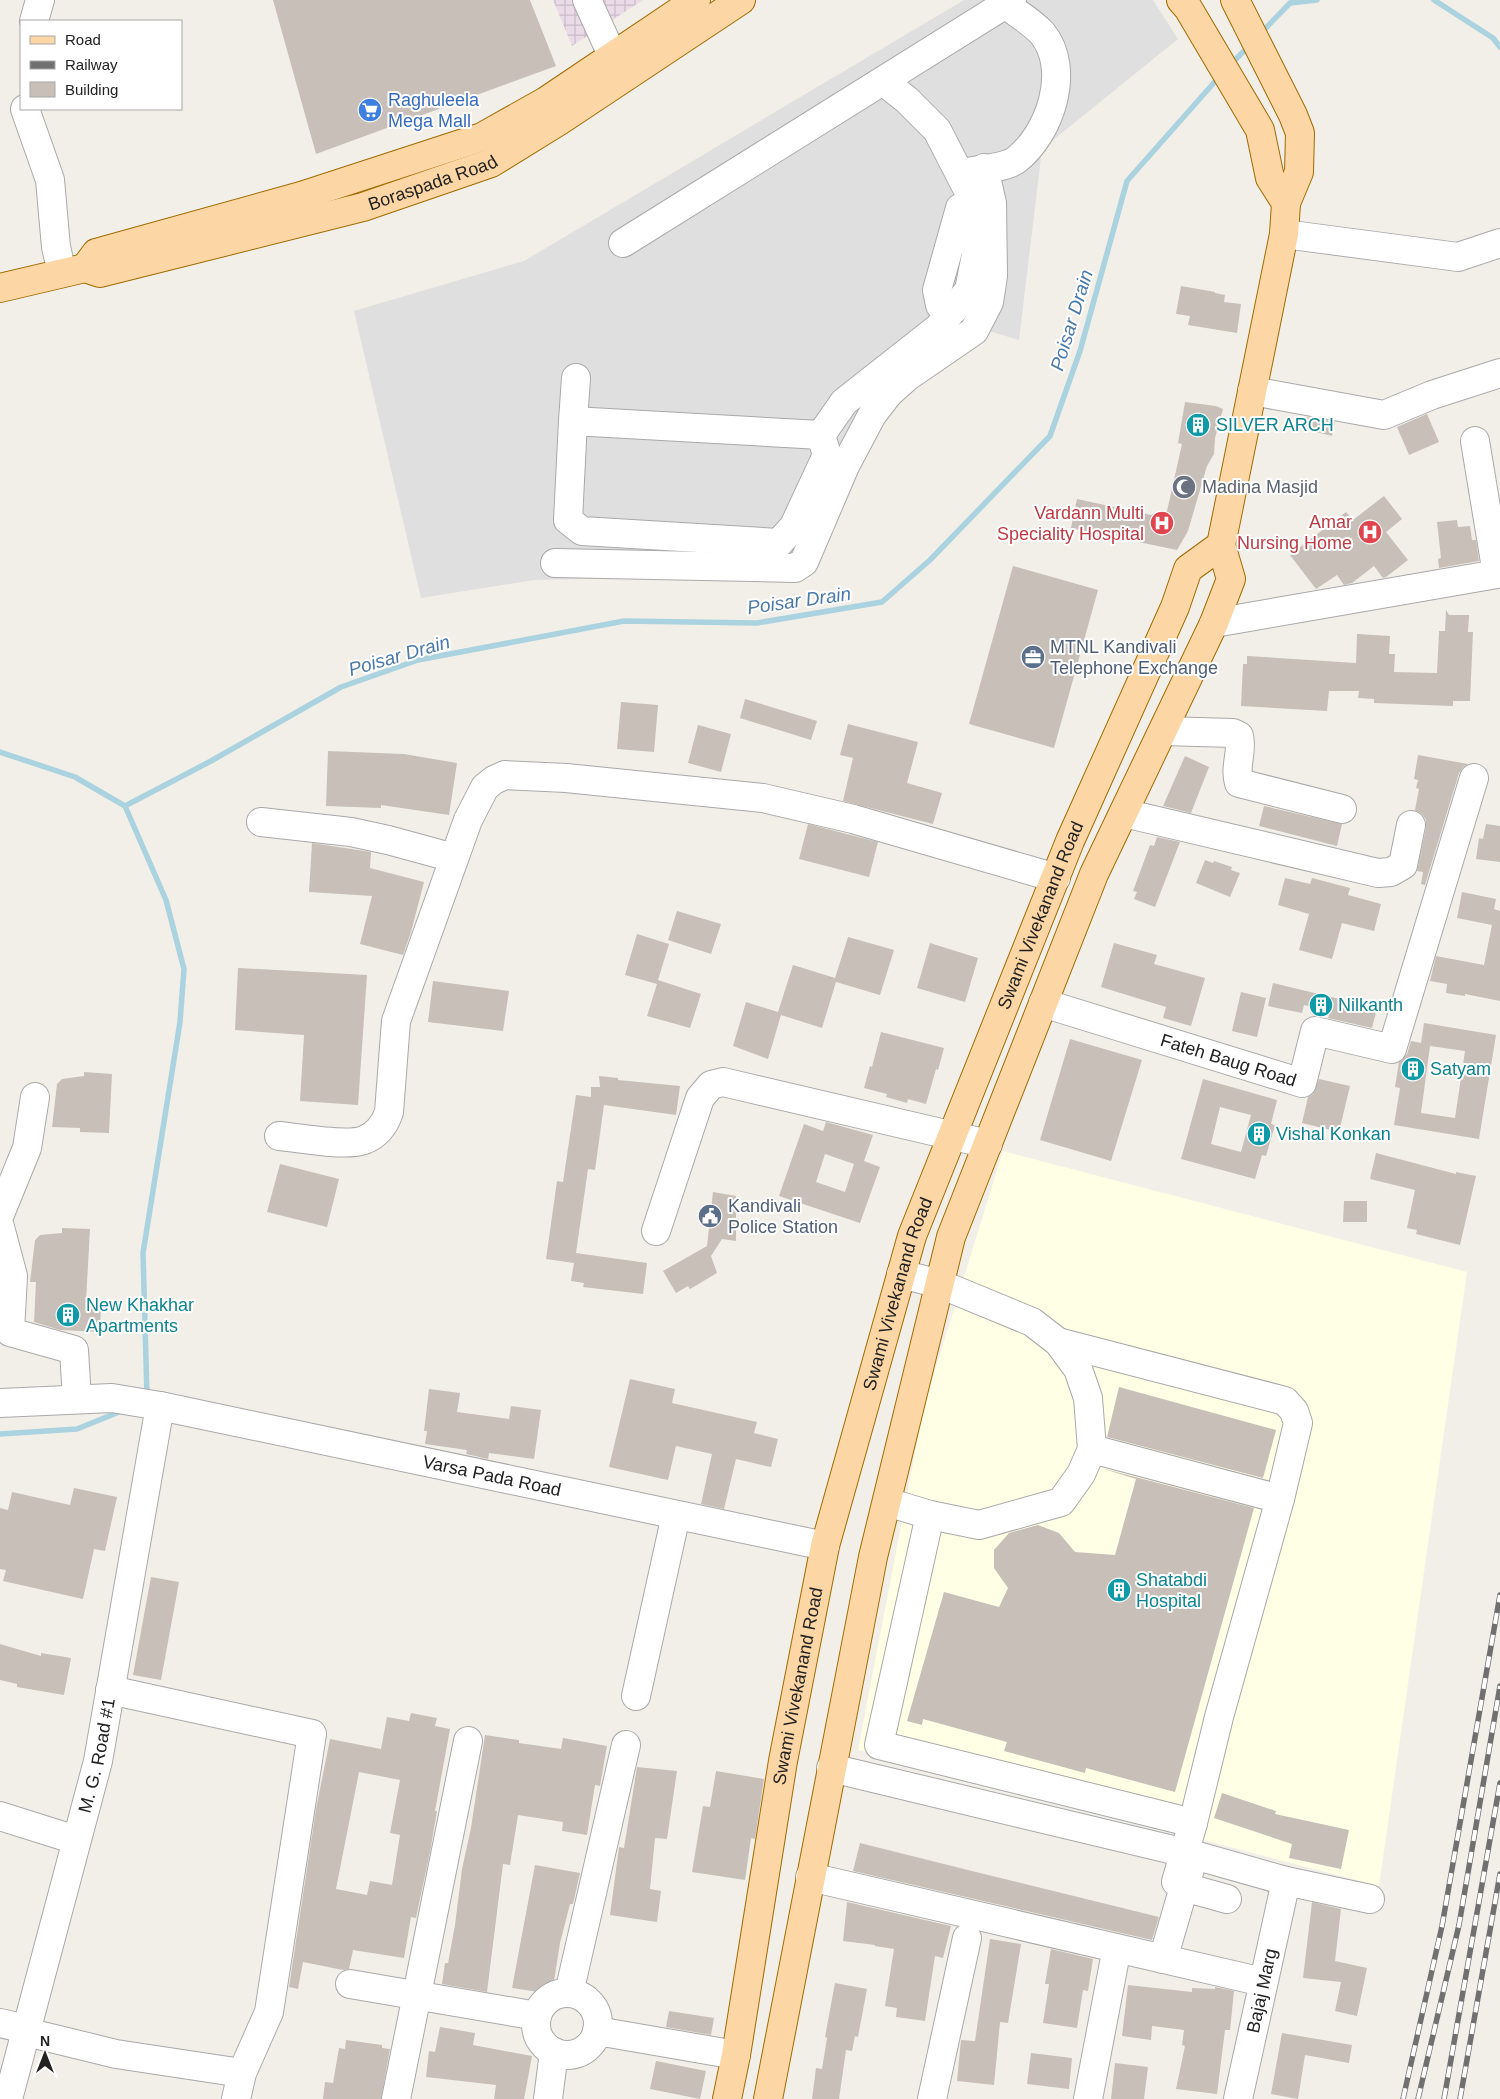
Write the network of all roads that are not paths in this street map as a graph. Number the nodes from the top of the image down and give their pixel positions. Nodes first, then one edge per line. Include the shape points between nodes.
1 (40, 0) edge
2 (587, 0) edge
3 (696, 0) edge
4 (741, 0) edge
5 (1235, 0) edge
6 (1008, 2) edge
7 (1185, 4) edge
8 (34, 20) edge
9 (613, 57) junction
10 (883, 81) junction
11 (25, 110) edge
12 (971, 171) junction
13 (1286, 203) junction
14 (960, 208) dead end
15 (1284, 234) junction
16 (623, 243) dead end
17 (1500, 243) edge
18 (74, 270) junction
19 (0, 288) edge
20 (954, 309) junction
21 (1500, 373) edge
22 (576, 378) dead end
23 (1252, 391) junction
24 (573, 421) junction
25 (821, 435) junction
26 (1475, 441) dead end
27 (1221, 545) junction
28 (555, 563) dead end
29 (1498, 574) edge
30 (1214, 623) junction
31 (1163, 731) junction
32 (1474, 778) dead end
33 (1342, 809) dead end
34 (1124, 813) junction
35 (261, 822) dead end
36 (1411, 825) dead end
37 (454, 858) junction
38 (1056, 878) junction
39 (1043, 1003) junction
40 (35, 1098) dead end
41 (953, 1134) junction
42 (279, 1136) dead end
43 (988, 1144) junction
44 (0, 1214) edge
45 (0, 1227) edge
46 (656, 1231) dead end
47 (901, 1274) junction
48 (940, 1284) junction
49 (1058, 1342) junction
50 (77, 1399) junction
51 (0, 1403) edge
52 (160, 1406) junction
53 (1092, 1449) junction
54 (1280, 1498) junction
55 (887, 1502) junction
56 (676, 1515) junction
57 (930, 1515) junction
58 (825, 1546) junction
59 (110, 1690) junction
60 (636, 1696) dead end
61 (468, 1741) dead end
62 (626, 1745) dead end
63 (831, 1768) junction
64 (0, 1816) edge
65 (1193, 1823) junction
66 (76, 1840) junction
67 (1189, 1854) junction
68 (810, 1877) junction
69 (1286, 1881) junction
70 (1184, 1886) junction
71 (1227, 1899) dead end
72 (1370, 1899) dead end
73 (967, 1938) dead end
74 (1163, 1959) junction
75 (1114, 1963) dead end
76 (1263, 1982) junction
77 (350, 1984) dead end
78 (569, 1993) junction
79 (417, 1996) junction
80 (537, 2016) junction
81 (0, 2023) edge
82 (26, 2031) junction
83 (597, 2031) junction
84 (554, 2052) junction
85 (736, 2054) junction
86 (239, 2086) edge
87 (8, 2099) edge
88 (396, 2099) edge
89 (548, 2099) edge
90 (727, 2099) edge
91 (768, 2099) edge
92 (932, 2099) edge
93 (1088, 2099) edge
94 (1238, 2099) edge

1 - 8 street
2 - 9 street
3 - 9 main road, Boraspada Road
4 - 18 main road, Boraspada Road via 560,121 491,163 363,207 281,229 100,273
5 - 13 main road via 1300,132 1300,172
6 - 10 street
6 - 12 street via 1042,33 1056,69 1056,90 1049,115 1033,143 1014,162
7 - 13 main road via 1260,130 1270,178
9 - 18 main road, Boraspada Road via 546,102 482,137 301,196 96,254
10 - 12 street via 937,130
10 - 16 street
11 - 18 street via 50,180 56,247
12 - 20 street via 976,255 969,290
12 - 28 street via 992,203 993,276 989,302 974,331 907,377 872,415 845,466 804,562 796,568
13 - 15 main road, Swami Vivekanand Road
14 - 20 street via 937,290 940,305
15 - 17 street via 1458,257
15 - 23 main road, Swami Vivekanand Road
18 - 19 main road, Boraspada Road
20 - 25 street via 938,328 844,402
21 - 23 street via 1384,415
22 - 24 street
23 - 27 main road, Swami Vivekanand Road
24 - 25 street
24 - 25 street via 568,520 582,531 779,543 794,526 827,455
26 - 29 street
27 - 30 main road, Swami Vivekanand Road via 1231,579
27 - 38 main road, Swami Vivekanand Road via 1188,569 1175,608
29 - 30 street
30 - 31 main road, Swami Vivekanand Road
31 - 33 street via 1233,733 1239,736 1240,742 1239,783
31 - 34 main road, Swami Vivekanand Road
32 - 39 street, Fateh Baug Road via 1392,1049 1315,1031 1302,1083
34 - 36 street via 1378,873 1391,872 1402,865
34 - 39 main road, Swami Vivekanand Road via 1094,874
35 - 37 street via 351,832
37 - 38 street via 485,787 494,780 514,776 566,778 764,798 853,819
37 - 42 street via 396,1021 389,1112 384,1126 365,1140 349,1142
38 - 41 main road, Swami Vivekanand Road
39 - 43 main road, Swami Vivekanand Road
40 - 44 street via 27,1148
41 - 43 street
41 - 46 street via 723,1082 711,1085 700,1098
41 - 47 main road, Swami Vivekanand Road via 912,1236
43 - 48 main road, Swami Vivekanand Road via 951,1237
45 - 50 street via 13,1276 10,1332 74,1350
47 - 48 street
47 - 58 main road, Swami Vivekanand Road
48 - 49 street via 1032,1322
48 - 55 main road, Swami Vivekanand Road
49 - 53 street via 1078,1369 1088,1398
49 - 54 street via 1284,1401 1294,1411 1298,1423
50 - 51 street, Varsa Pada Road
50 - 52 street, Varsa Pada Road via 112,1398
52 - 56 street, Varsa Pada Road
52 - 59 street, M. G. Road #1
53 - 54 street
53 - 57 street via 1061,1502 979,1525
54 - 65 street via 1219,1716
55 - 57 street
55 - 63 main road, Swami Vivekanand Road
56 - 58 street, Varsa Pada Road
56 - 60 street
57 - 65 street via 879,1745
58 - 85 main road, Swami Vivekanand Road via 783,1761
59 - 66 street, M. G. Road #1 via 98,1761
59 - 86 street via 312,1734 269,2012
61 - 79 street
62 - 78 street
63 - 67 street
63 - 68 main road, Swami Vivekanand Road
64 - 66 street
65 - 67 street
66 - 82 street, M. G. Road #1
67 - 69 street
67 - 70 street
68 - 74 street
68 - 91 main road, Swami Vivekanand Road
69 - 72 street
69 - 76 street, Bajaj Marg
70 - 71 street
70 - 74 street
73 - 92 street
74 - 76 street
75 - 93 street
76 - 94 street, Bajaj Marg
77 - 79 street
78 - 80 street via 549,1999
78 - 83 street via 579,1995 594,2008
79 - 80 street
79 - 88 street
80 - 84 street via 539,2037
81 - 82 street
82 - 86 street
82 - 87 street, M. G. Road #1
83 - 84 street via 583,2050 564,2054
83 - 85 street
84 - 89 street
85 - 90 main road, Swami Vivekanand Road

